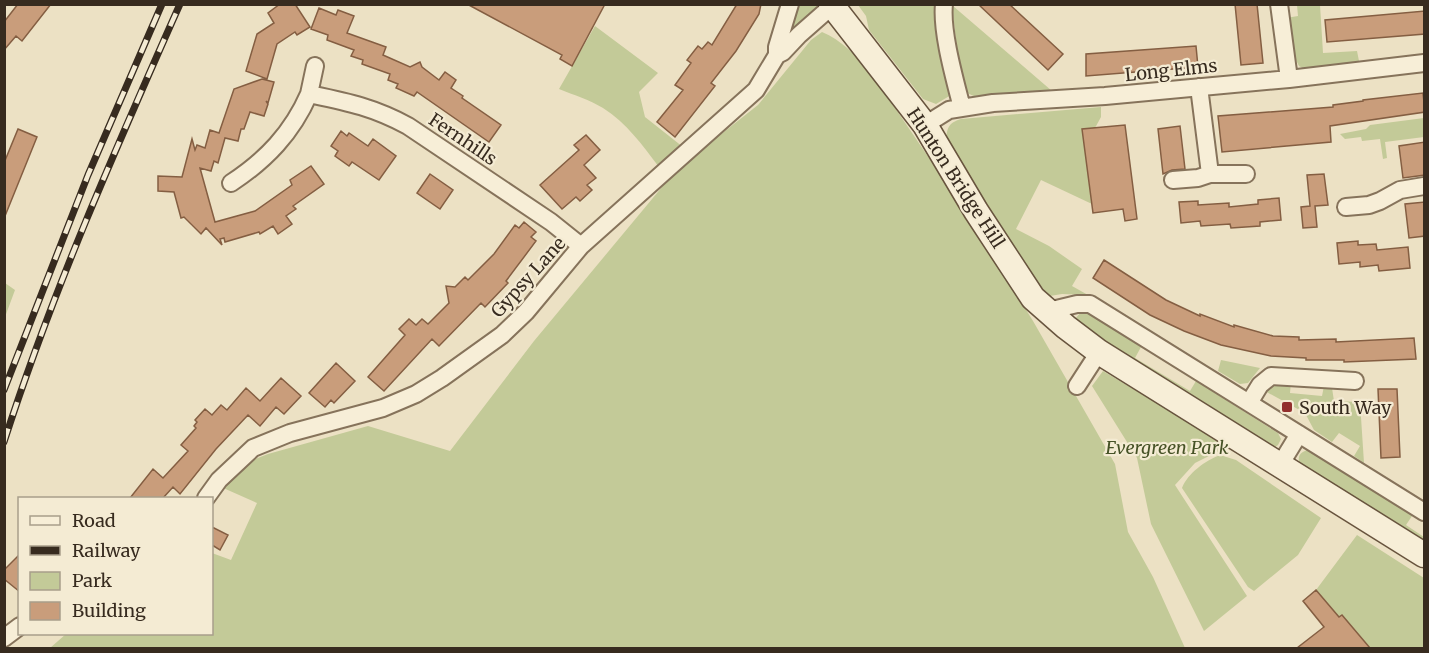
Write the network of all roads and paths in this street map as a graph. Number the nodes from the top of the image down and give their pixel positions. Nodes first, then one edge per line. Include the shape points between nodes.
1 (790, 4) edge
2 (944, 4) edge
3 (1279, 4) edge
4 (833, 5) edge
5 (777, 55) junction
6 (1425, 63) edge
7 (315, 66) dead end
8 (1289, 79) junction
9 (1199, 87) junction
10 (309, 94) junction
11 (962, 108) junction
12 (925, 125) junction
13 (1210, 174) junction
14 (1246, 174) dead end
15 (1173, 180) dead end
16 (231, 183) dead end
17 (1425, 186) edge
18 (1346, 207) dead end
19 (581, 246) junction
20 (1040, 304) junction
21 (1099, 352) junction
22 (1355, 381) dead end
23 (1077, 386) dead end
24 (1249, 403) junction
25 (1299, 434) junction
26 (1280, 465) junction
27 (207, 497) edge
28 (1425, 512) edge
29 (1425, 555) edge
30 (18, 628) edge
31 (4, 638) edge

1 - 5 street, Gypsy Lane
2 - 11 street
3 - 8 street
4 - 5 street, Gypsy Lane
4 - 12 street, Hunton Bridge Hill
5 - 19 street, Gypsy Lane via 756,90
6 - 8 street, Long Elms
7 - 10 street
8 - 9 street, Long Elms
9 - 11 street, Long Elms
9 - 13 street
10 - 16 street via 287,135
10 - 19 street, Fernhills via 383,112 551,222
11 - 12 street, Long Elms
12 - 20 street, Hunton Bridge Hill via 976,211
13 - 14 street
13 - 15 street
17 - 18 street via 1400,190 1380,201 1367,198
19 - 27 street, Gypsy Lane via 502,335 442,378 383,408 290,433 253,448
20 - 21 street
20 - 24 street via 1090,304
21 - 23 street
21 - 26 street
22 - 24 street via 1271,376
24 - 25 street
25 - 26 street
25 - 28 street
26 - 29 street
30 - 31 street

